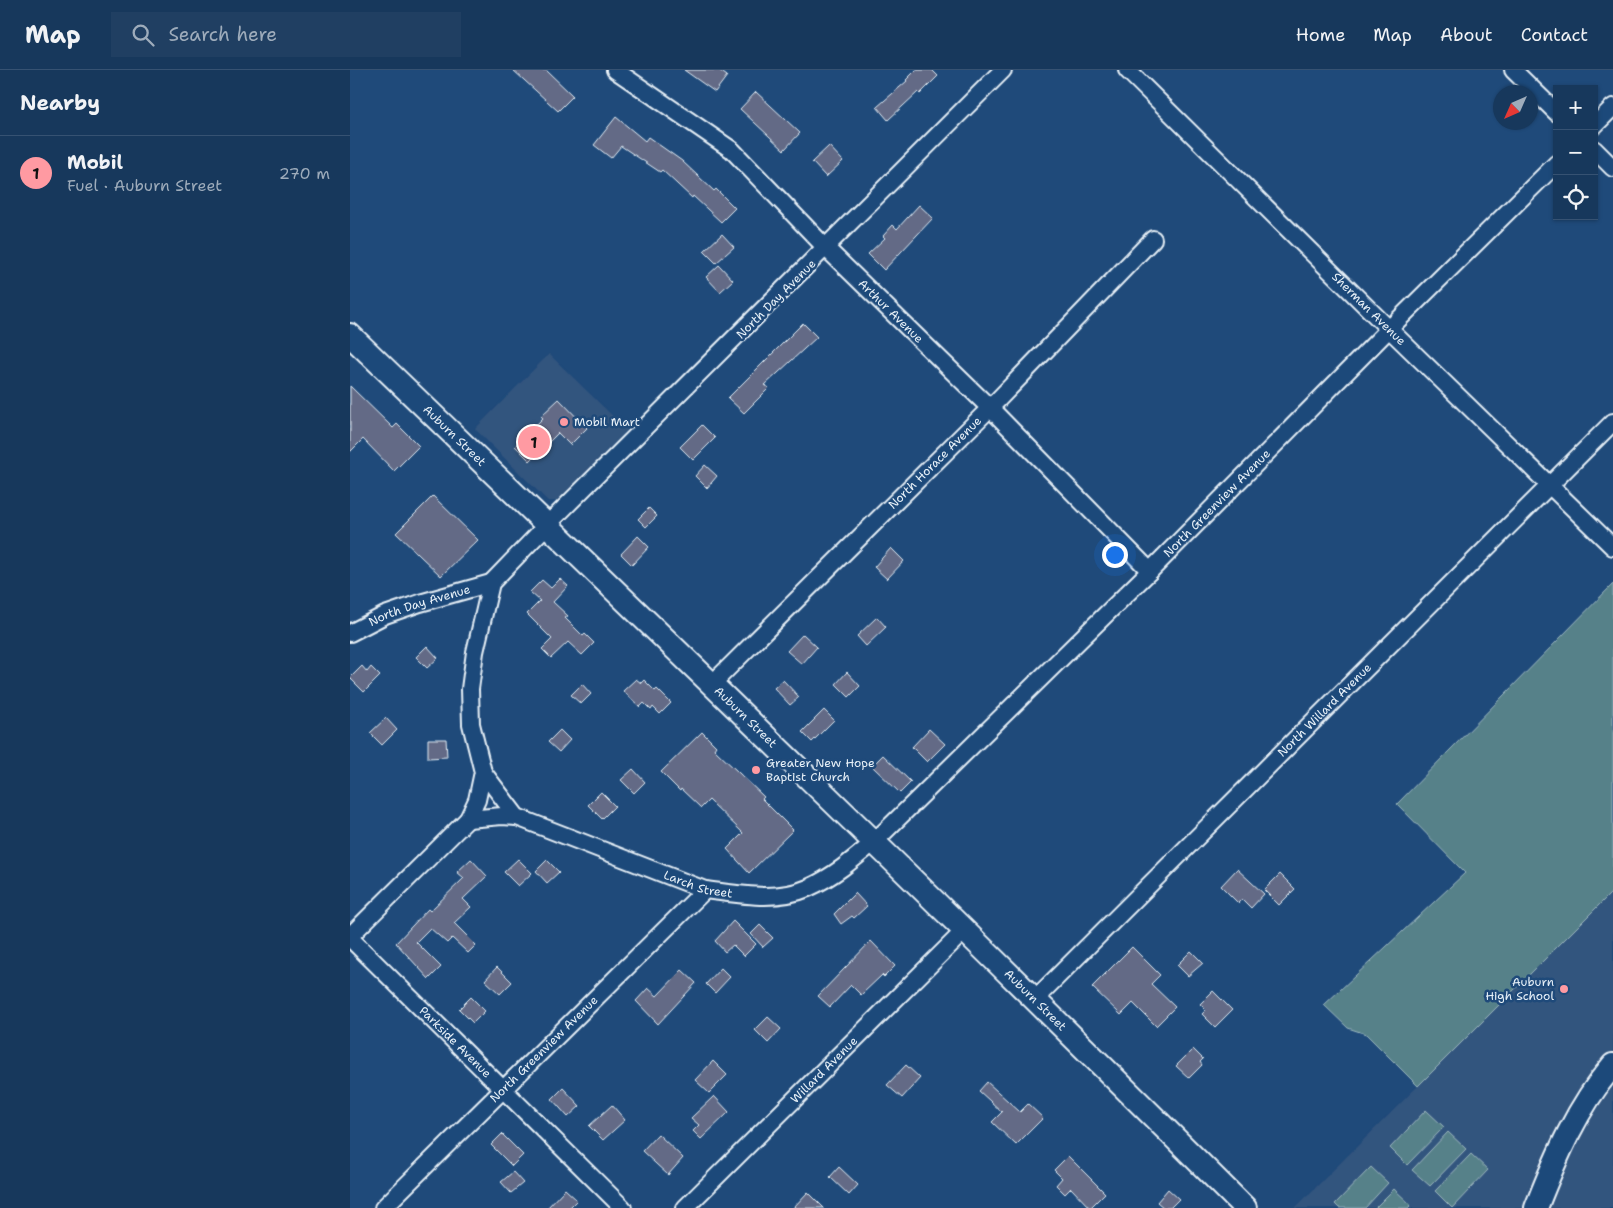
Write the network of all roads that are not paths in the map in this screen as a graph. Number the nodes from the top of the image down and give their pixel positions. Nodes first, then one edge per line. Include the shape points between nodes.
1 (615, 70) edge
2 (1003, 70) edge
3 (1127, 70) edge
4 (1513, 70) edge
5 (1613, 107) edge
6 (1553, 109) edge
7 (1598, 122) edge
8 (1598, 154) edge
9 (1553, 167) edge
10 (1613, 168) edge
11 (1154, 238) dead end
12 (826, 248) junction
13 (1389, 329) junction
14 (350, 335) edge
15 (990, 408) junction
16 (1613, 422) edge
17 (1550, 485) junction
18 (546, 526) junction
19 (1613, 547) edge
20 (1150, 571) junction
21 (491, 584) junction
22 (350, 633) edge
23 (712, 684) junction
24 (483, 772) junction
25 (517, 817) junction
26 (468, 820) junction
27 (874, 842) junction
28 (705, 890) junction
29 (964, 932) junction
30 (350, 937) edge
31 (1035, 999) junction
32 (1613, 1065) edge
33 (503, 1089) junction
34 (383, 1208) edge
35 (624, 1208) edge
36 (685, 1208) edge
37 (1244, 1208) edge
38 (1536, 1208) edge

1 - 12 street, Arthur Avenue via 732,150
2 - 12 street, North Day Avenue
3 - 13 street, Sherman Avenue
4 - 6 street
5 - 7 street
8 - 10 street
9 - 13 street, North Greenview Avenue
11 - 15 street, North Horace Avenue
12 - 15 street, Arthur Avenue
12 - 18 street, North Day Avenue
13 - 17 street, Sherman Avenue
13 - 20 street, North Greenview Avenue
14 - 18 main road, Auburn Street
15 - 20 street, Arthur Avenue
15 - 23 street, North Horace Avenue
16 - 17 street, North Willard Avenue
17 - 19 street, Sherman Avenue
17 - 31 street, North Willard Avenue
18 - 21 street
18 - 23 main road, Auburn Street
20 - 27 street, North Greenview Avenue
21 - 22 street, North Day Avenue via 385,615
21 - 24 street via 470,689 471,724
23 - 27 main road, Auburn Street
24 - 25 street
24 - 26 street via 477,800
25 - 26 street, Larch Street
25 - 28 street, Larch Street
26 - 30 street
27 - 28 street, Larch Street via 834,874 794,892 765,896
27 - 29 main road, Auburn Street
28 - 33 street, North Greenview Avenue
29 - 31 main road, Auburn Street
29 - 36 street, Willard Avenue
30 - 33 street, Parkside Avenue
31 - 37 main road, Auburn Street
32 - 38 main road via 1580,1111
33 - 34 street, North Greenview Avenue
33 - 35 street, Parkside Avenue

